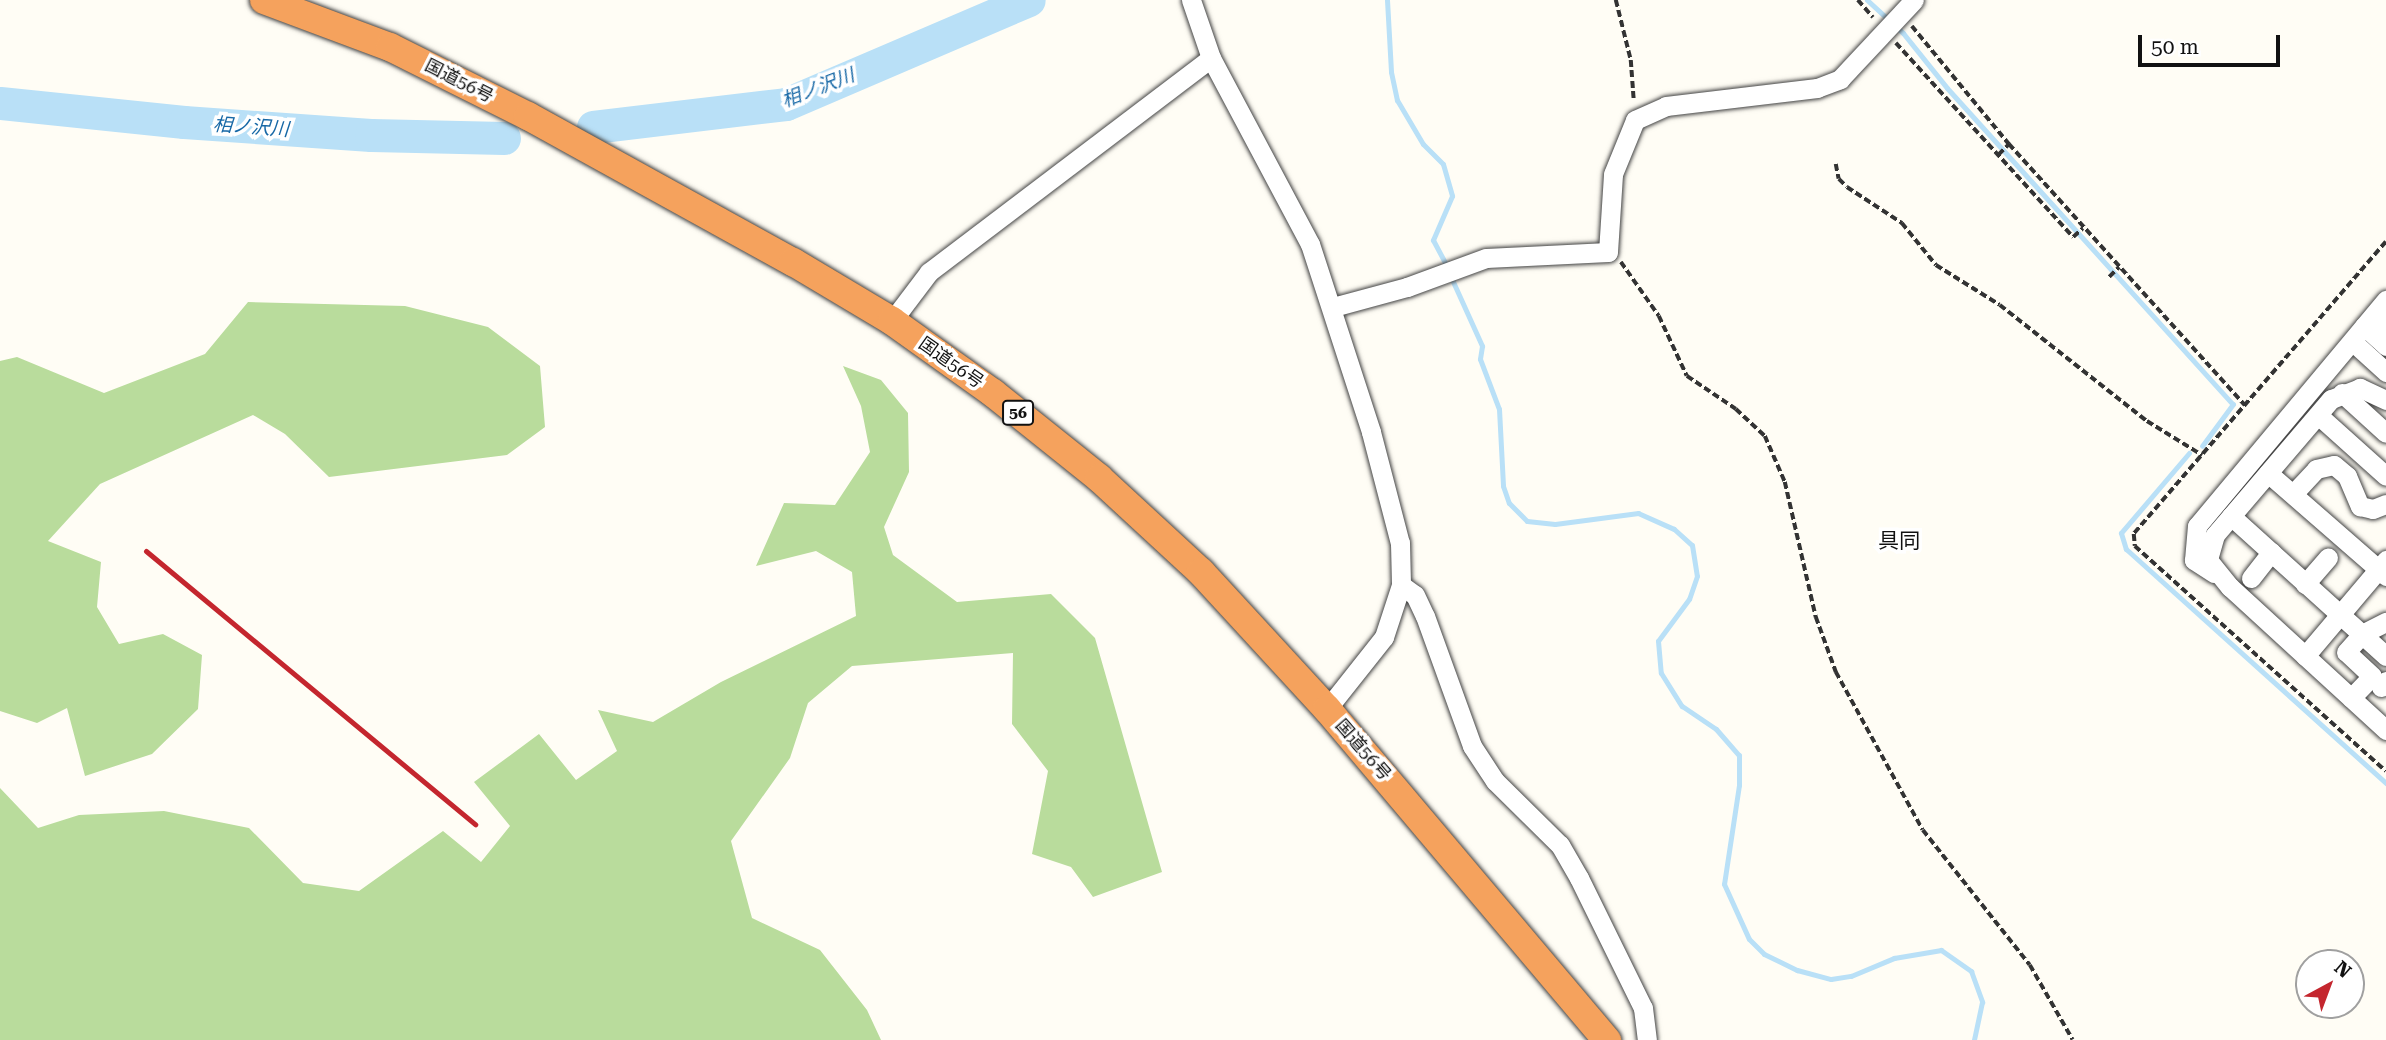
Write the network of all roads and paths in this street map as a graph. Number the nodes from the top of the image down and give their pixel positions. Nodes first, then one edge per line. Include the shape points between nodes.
1 (264, 0) edge
2 (1191, 0) edge
3 (1616, 0) edge
4 (1858, 0) edge
5 (1914, 0) edge
6 (1894, 23) junction
7 (1211, 58) junction
8 (1635, 120) junction
9 (2009, 145) junction
10 (1998, 155) junction
11 (1836, 164) dead end
12 (2084, 228) junction
13 (1608, 252) junction
14 (2119, 267) junction
15 (2109, 277) dead end
16 (1333, 307) junction
17 (892, 321) junction
18 (2376, 322) edge
19 (2386, 345) edge
20 (2386, 372) edge
21 (2342, 393) junction
22 (2386, 400) edge
23 (2245, 405) dead end
24 (2318, 415) junction
25 (2386, 433) edge
26 (2202, 455) dead end
27 (2268, 473) junction
28 (2386, 476) edge
29 (2293, 494) junction
30 (2386, 504) edge
31 (2231, 516) junction
32 (2271, 552) junction
33 (2328, 558) dead end
34 (2383, 568) edge
35 (2218, 575) junction
36 (2251, 578) dead end
37 (2305, 584) junction
38 (1401, 585) junction
39 (2340, 614) junction
40 (2386, 621) edge
41 (2362, 634) junction
42 (2305, 656) junction
43 (2386, 656) edge
44 (2351, 698) junction
45 (1327, 709) junction
46 (2386, 730) edge
47 (1607, 1040) edge
48 (1647, 1040) edge
49 (2073, 1040) edge

1 - 17 highway, 国道56号 / 56 via 390,47 457,78
2 - 7 street
3 - 8 path via 1632,60
4 - 6 path
5 - 6 street
6 - 8 street via 1840,79 1817,88 1721,96 1666,106
6 - 9 path via 1912,24
6 - 10 path
7 - 16 street via 1310,244
7 - 17 street via 929,272
8 - 13 street via 1613,174
9 - 10 path
9 - 12 path
10 - 12 path via 2073,237
11 - 26 path via 1839,179 1902,223 1931,260 2000,305 2147,421
12 - 14 path
13 - 16 street via 1486,258 1407,287
13 - 49 path via 1626,266 1659,316 1688,376 1765,436 1789,495 1816,617 1836,672 1923,830 2030,965
14 - 15 path
14 - 23 path
16 - 38 street via 1389,495 1400,542
17 - 45 highway, 国道56号 / 56 via 993,393 1098,478 1201,572
18 - 19 street
18 - 20 street
18 - 35 street via 2197,526 2194,560
21 - 22 street via 2360,388
21 - 24 street
21 - 25 street
24 - 27 street
24 - 28 street
27 - 29 street
27 - 31 street
29 - 30 street via 2316,469 2334,465 2347,476 2360,506 2373,509
29 - 34 street
31 - 32 street
31 - 35 street via 2215,535 2208,560
32 - 36 street
32 - 37 street
33 - 37 street
34 - 39 street
35 - 42 street
37 - 39 street
38 - 45 street via 1384,637
38 - 48 street via 1415,595 1425,616 1472,746 1495,780 1560,845 1579,878 1643,1008
39 - 41 street
39 - 42 street
40 - 41 street
41 - 43 street
41 - 44 street via 2346,652 2372,676
42 - 44 street
44 - 46 street
45 - 47 highway, 国道56号 / 56

